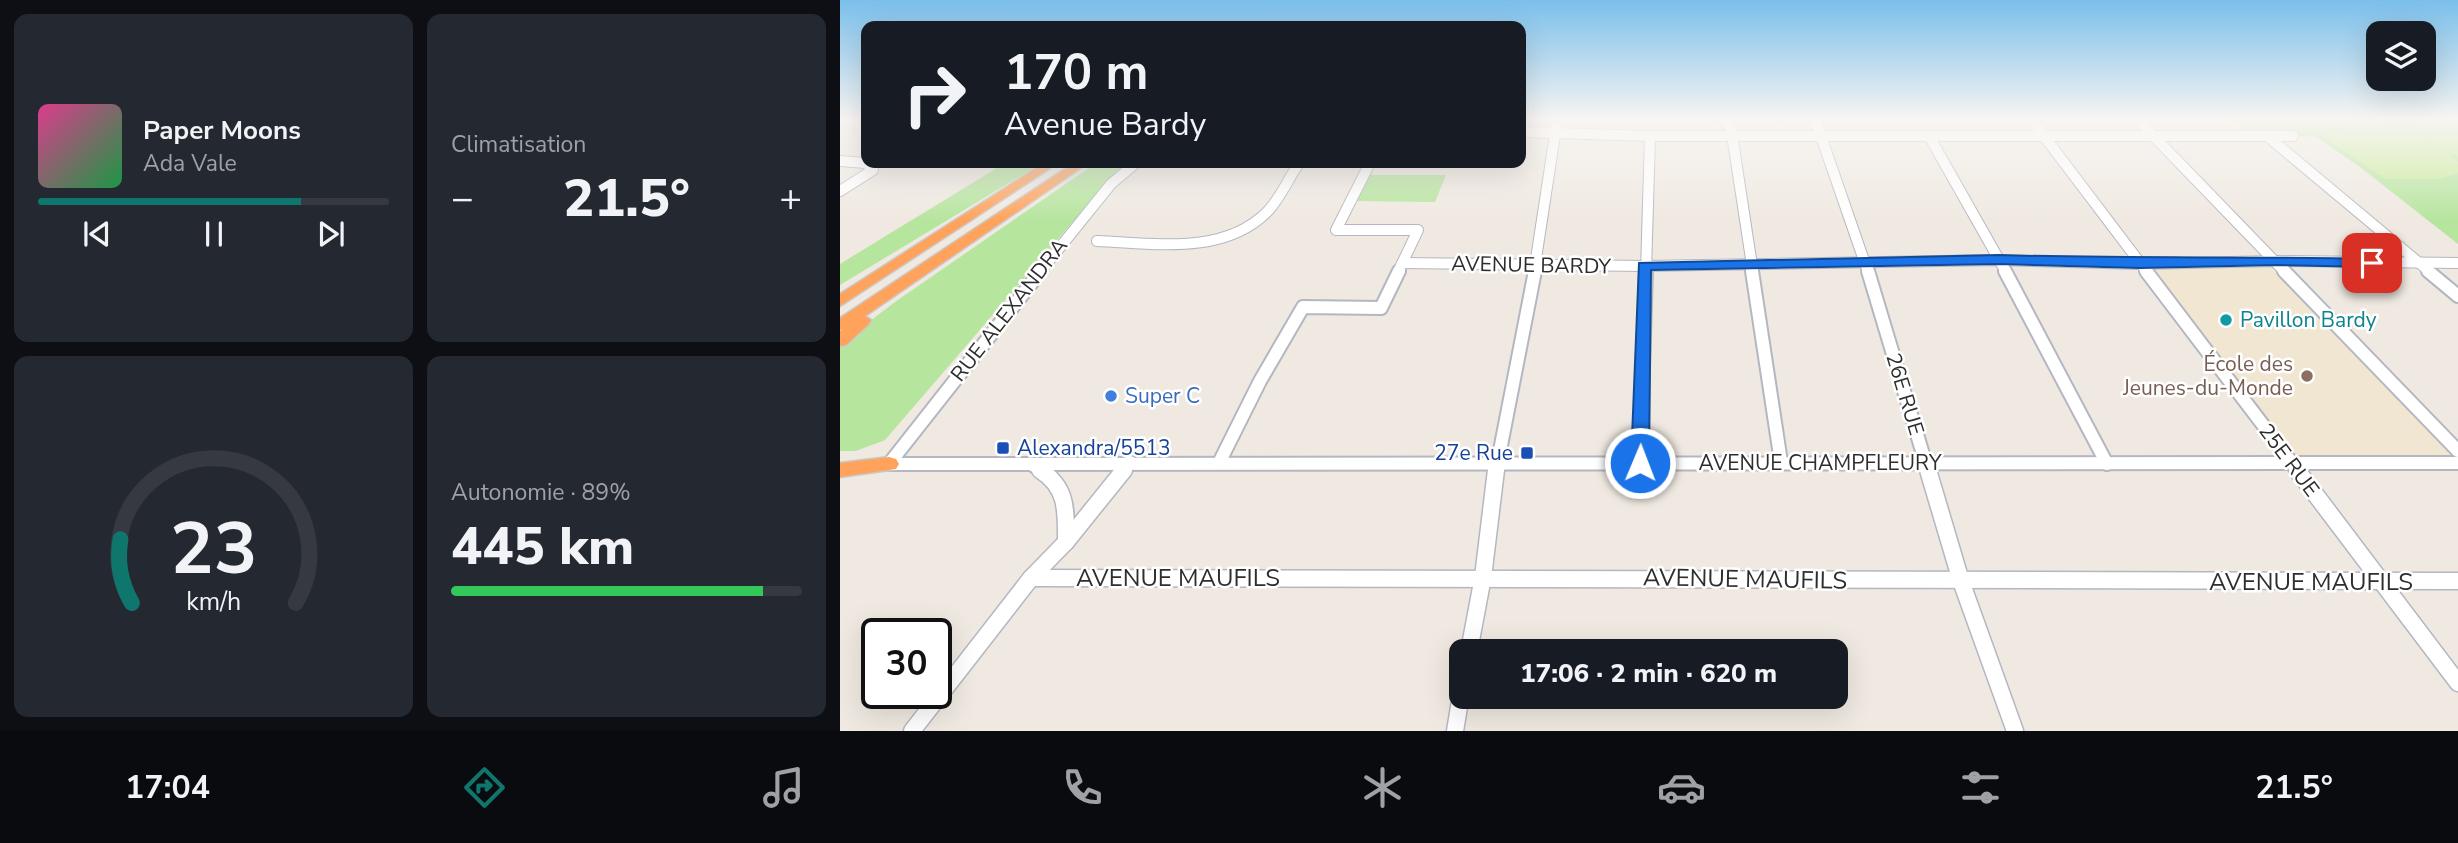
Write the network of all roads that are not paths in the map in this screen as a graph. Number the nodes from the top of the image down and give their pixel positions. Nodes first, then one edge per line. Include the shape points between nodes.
1 (1553, 153) edge
2 (1649, 153) edge
3 (1734, 153) edge
4 (1827, 153) edge
5 (1939, 153) edge
6 (2057, 153) edge
7 (2170, 153) edge
8 (2287, 153) edge
9 (840, 161) edge
10 (861, 163) edge
11 (871, 168) edge
12 (1044, 168) edge
13 (1074, 168) edge
14 (1130, 168) edge
15 (1296, 168) edge
16 (1367, 168) edge
17 (840, 191) edge
18 (1003, 194) junction
19 (1097, 241) dead end
20 (1999, 260) junction
21 (2276, 261) junction
22 (1865, 262) junction
23 (1402, 263) junction
24 (1752, 263) junction
25 (2458, 263) edge
26 (1536, 264) junction
27 (2140, 264) junction
28 (2420, 264) junction
29 (1644, 266) junction
30 (907, 279) junction
31 (840, 289) edge
32 (2458, 296) edge
33 (840, 301) edge
34 (840, 325) edge
35 (840, 341) edge
36 (2458, 451) edge
37 (840, 460) edge
38 (1130, 462) junction
39 (2290, 462) junction
40 (1219, 463) junction
41 (1497, 463) junction
42 (1640, 463) junction
43 (1781, 463) junction
44 (1926, 463) junction
45 (2458, 463) edge
46 (888, 464) junction
47 (1030, 464) junction
48 (2107, 464) junction
49 (840, 470) edge
50 (1066, 542) junction
51 (1483, 577) junction
52 (1031, 578) junction
53 (1961, 582) junction
54 (2458, 582) edge
55 (2383, 583) junction
56 (1471, 639) edge
57 (2458, 683) edge
58 (1459, 709) edge
59 (912, 731) edge
60 (1455, 731) edge
61 (2015, 731) edge

1 - 26 street
2 - 29 street
3 - 24 street
4 - 22 street, 26E RUE
5 - 20 street
6 - 27 street, 25E RUE
7 - 21 street
8 - 28 street
9 - 10 street
11 - 17 street
12 - 18 highway
13 - 30 highway
14 - 46 street, RUE ALEXANDRA via 1072,231
15 - 19 street via 1266,213 1219,241
16 - 23 street via 1336,230 1418,230
18 - 31 highway
18 - 33 highway
20 - 22 street, AVENUE BARDY
20 - 27 street, AVENUE BARDY
20 - 48 street
21 - 27 street, AVENUE BARDY
21 - 28 street, AVENUE BARDY
21 - 36 street
22 - 24 street, AVENUE BARDY
22 - 44 street, 26E RUE
23 - 26 street, AVENUE BARDY
23 - 40 street via 1381,308 1303,307
24 - 29 street, AVENUE BARDY
24 - 43 street
25 - 28 street, AVENUE BARDY
26 - 29 street, AVENUE BARDY
26 - 41 street
27 - 39 street, 25E RUE
28 - 32 street
29 - 42 street
30 - 34 highway
30 - 35 highway
37 - 46 highway
38 - 40 street, AVENUE CHAMPFLEURY
38 - 47 street, AVENUE CHAMPFLEURY
38 - 50 street
39 - 45 street, AVENUE CHAMPFLEURY
39 - 48 street, AVENUE CHAMPFLEURY
39 - 55 street, 25E RUE
40 - 41 street, AVENUE CHAMPFLEURY
41 - 42 street, AVENUE CHAMPFLEURY
41 - 51 street
42 - 43 street, AVENUE CHAMPFLEURY
43 - 44 street, AVENUE CHAMPFLEURY
44 - 48 street, AVENUE CHAMPFLEURY
44 - 53 street, 26E RUE
46 - 47 street, AVENUE CHAMPFLEURY
46 - 49 highway
47 - 50 street via 1062,487
50 - 52 street
51 - 52 street, AVENUE MAUFILS
51 - 53 street, AVENUE MAUFILS
51 - 56 street
52 - 59 street
53 - 55 street, AVENUE MAUFILS
53 - 61 street, 26E RUE
54 - 55 street, AVENUE MAUFILS
55 - 57 street, 25E RUE
58 - 60 street

